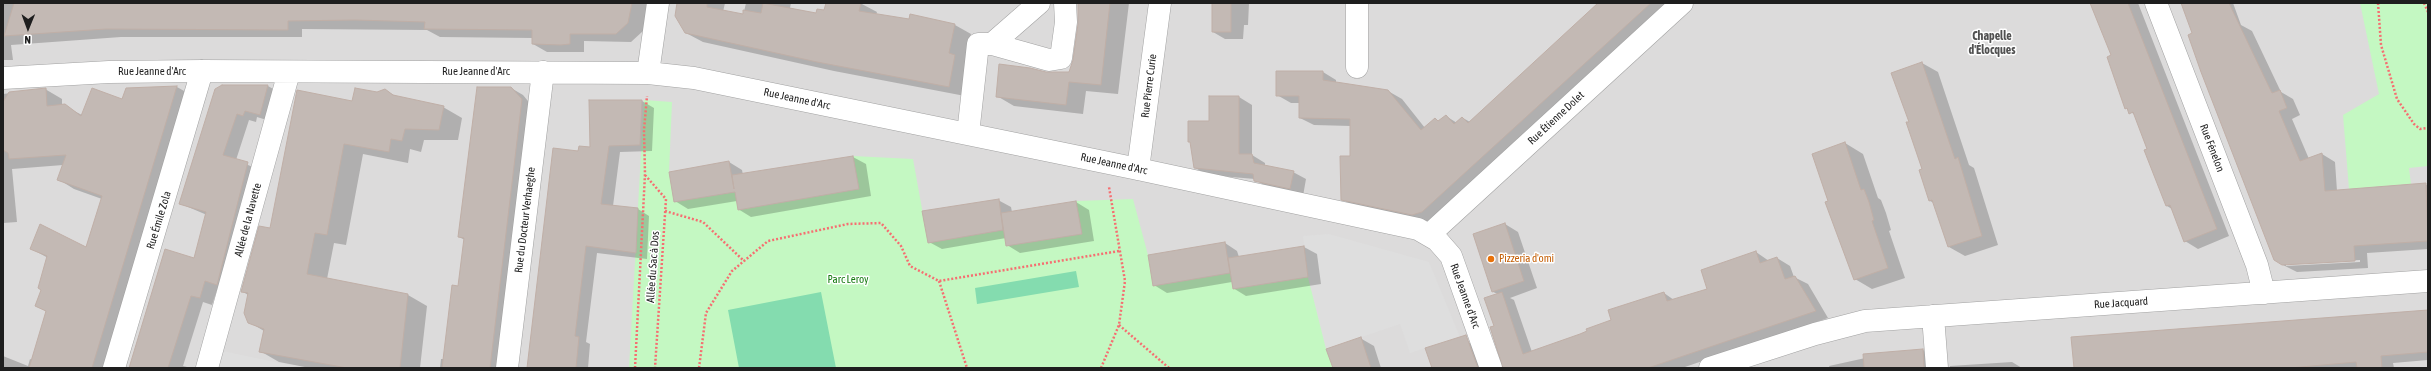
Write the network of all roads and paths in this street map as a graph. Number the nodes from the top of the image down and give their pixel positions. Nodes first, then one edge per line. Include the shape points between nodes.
1 (658, 3) edge
2 (1039, 3) edge
3 (1065, 3) edge
4 (1160, 3) edge
5 (1357, 3) edge
6 (1682, 3) edge
7 (2156, 3) edge
8 (2378, 3) edge
9 (2424, 3) edge
10 (2428, 12) edge
11 (992, 44) junction
12 (1357, 67) dead end
13 (202, 71) junction
14 (289, 72) junction
15 (543, 72) junction
16 (648, 73) junction
17 (3, 78) edge
18 (2428, 128) edge
19 (968, 134) junction
20 (1108, 163) junction
21 (1138, 169) junction
22 (645, 174) junction
23 (665, 211) junction
24 (1430, 234) junction
25 (1119, 251) junction
26 (744, 261) junction
27 (939, 281) junction
28 (2428, 281) edge
29 (2264, 293) junction
30 (1933, 316) junction
31 (1119, 325) junction
32 (114, 368) edge
33 (207, 368) edge
34 (507, 368) edge
35 (635, 368) edge
36 (655, 368) edge
37 (699, 368) edge
38 (967, 368) edge
39 (1101, 368) edge
40 (1169, 368) edge
41 (1491, 368) edge
42 (1710, 368) edge
43 (1938, 368) edge

1 - 16 street
2 - 11 street
3 - 11 street via 1066,22 1061,58 1049,60
4 - 21 street, Rue Pierre Curie
5 - 12 street
6 - 24 street, Rue Étienne Dolet
7 - 29 street, Rue Fénelon via 2257,265
8 - 18 path via 2381,45 2397,99 2414,124 2420,129
9 - 10 path
11 - 19 street via 978,44
13 - 14 street, Rue Jeanne d'Arc
13 - 17 street, Rue Jeanne d'Arc via 94,72
13 - 32 street, Rue Émile Zola
14 - 15 street, Rue Jeanne d'Arc
14 - 33 street, Allée de la Navette
15 - 16 street, Rue Jeanne d'Arc
15 - 34 street, Rue du Docteur Verhaeghe
16 - 19 street, Rue Jeanne d'Arc via 694,78
16 - 22 path, Allée du Sac à Dos via 644,130
19 - 20 street, Rue Jeanne d'Arc
20 - 21 street, Rue Jeanne d'Arc
20 - 25 path via 1110,200
21 - 24 street, Rue Jeanne d'Arc via 1418,229
22 - 23 path, Allée du Sac à Dos via 666,199
22 - 35 path, Allée du Sac à Dos
23 - 26 path via 703,222
23 - 36 path, Allée du Sac à Dos
24 - 41 street, Rue Jeanne d'Arc via 1451,256
25 - 27 path
25 - 31 path via 1125,281
26 - 27 path via 768,241 848,224 881,223 901,246 910,266
26 - 37 path via 732,271 706,313
27 - 38 path
28 - 29 street, Rue Jacquard
29 - 30 street, Rue Jacquard
30 - 42 street, Rue Jacquard via 1866,321 1815,334
30 - 43 street
31 - 39 path
31 - 40 path

